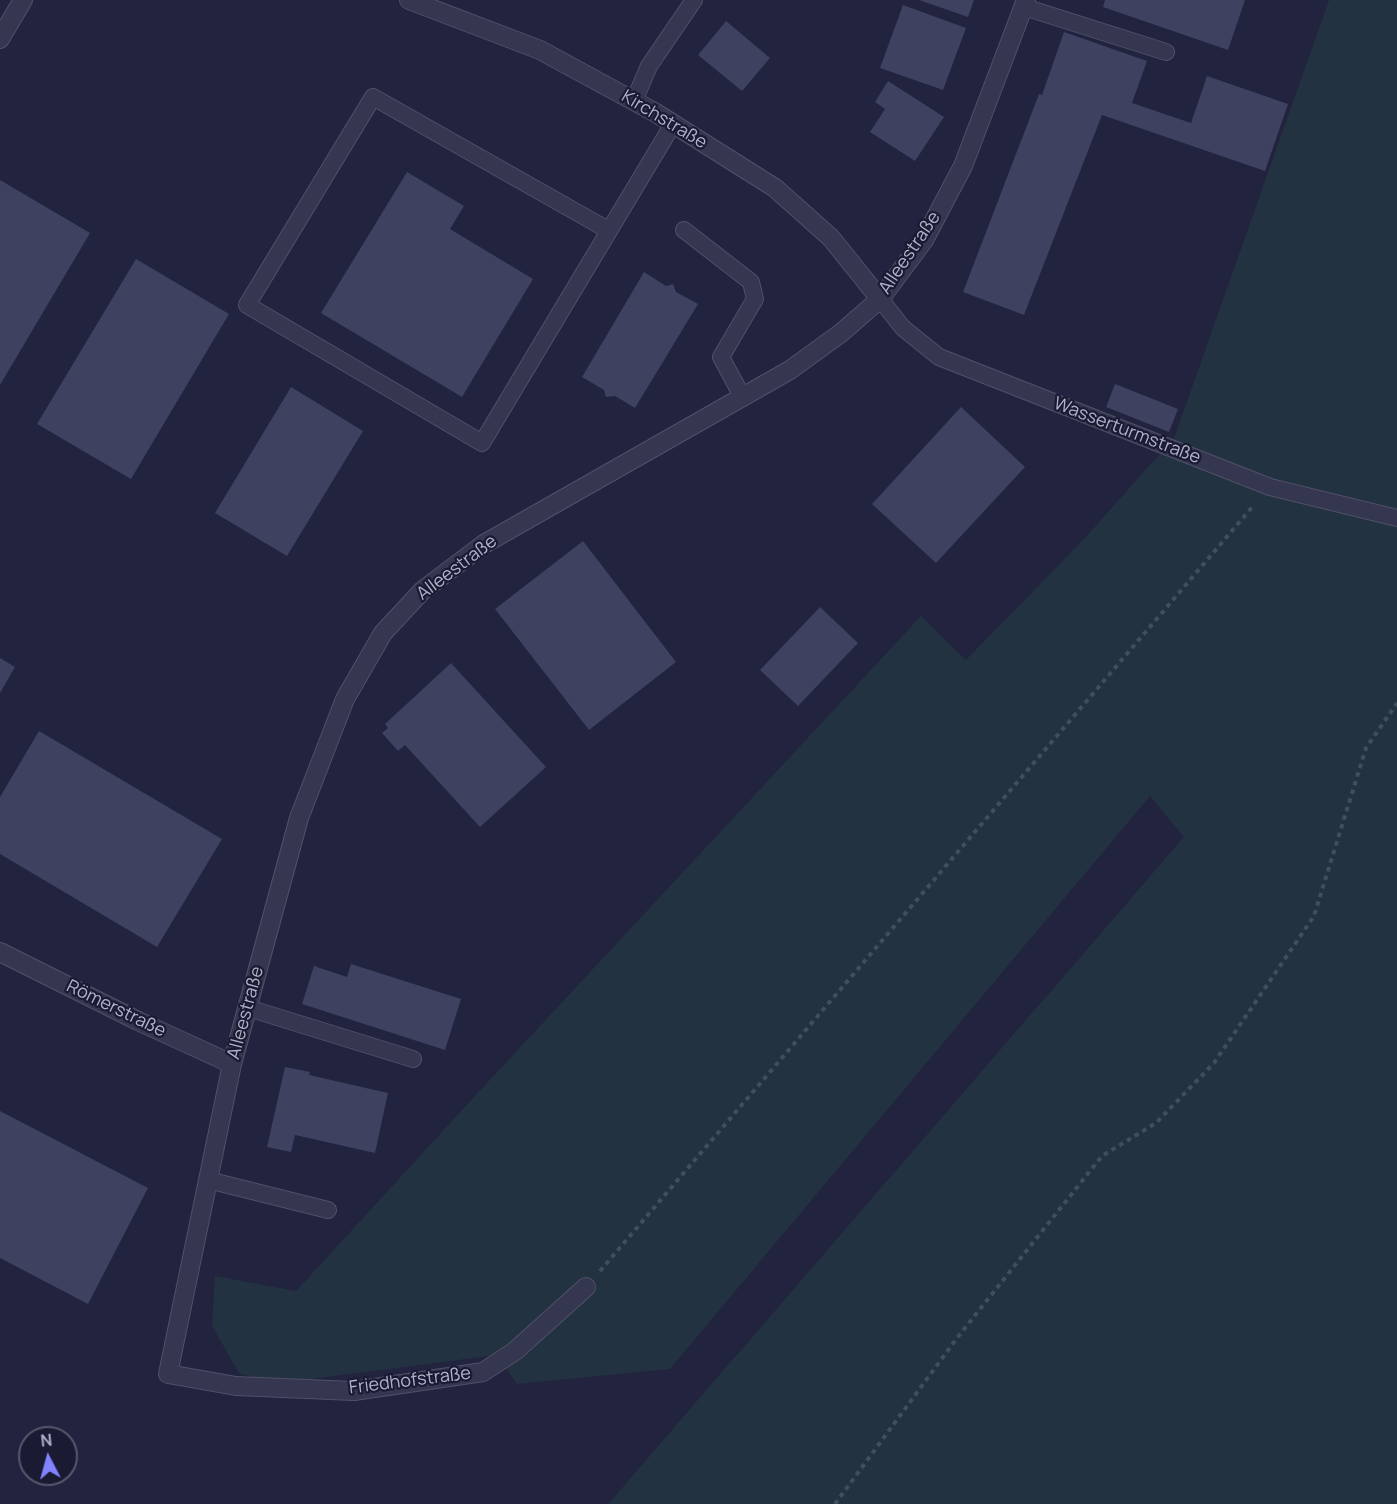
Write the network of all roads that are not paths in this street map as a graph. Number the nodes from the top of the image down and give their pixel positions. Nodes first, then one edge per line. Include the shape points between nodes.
1 (23, 0) edge
2 (409, 0) edge
3 (694, 0) edge
4 (1025, 3) edge
5 (0, 39) edge
6 (1166, 52) dead end
7 (634, 101) junction
8 (673, 124) junction
9 (608, 230) junction
10 (684, 230) dead end
11 (880, 299) junction
12 (743, 398) junction
13 (1397, 518) edge
14 (0, 952) edge
15 (248, 1008) junction
16 (413, 1059) dead end
17 (232, 1064) junction
18 (208, 1180) junction
19 (328, 1210) dead end
20 (586, 1287) road end
21 (168, 1374) joint

1 - 5 street
2 - 7 street, Kirchstraße via 540,50
3 - 7 lane via 649,66
4 - 6 lane
4 - 11 street, Alleestraße via 963,166 924,240
7 - 8 street, Kirchstraße
8 - 9 lane
8 - 11 street, Kirchstraße via 775,189 831,238
9 - 9 lane via 373,97 247,305 482,443
10 - 12 lane via 751,282 755,299 721,357
11 - 12 street, Alleestraße via 790,370
11 - 13 lane, Wasserturmstraße via 903,328 939,357 1270,487
12 - 15 street, Alleestraße via 484,544 422,591 383,633 345,699 299,818
14 - 17 street, Römerstraße
15 - 16 lane
15 - 17 street, Alleestraße
17 - 18 street, Alleestraße
18 - 19 lane
18 - 21 street, Alleestraße
20 - 21 street, Friedhofstraße via 515,1351 483,1372 354,1391 236,1386

